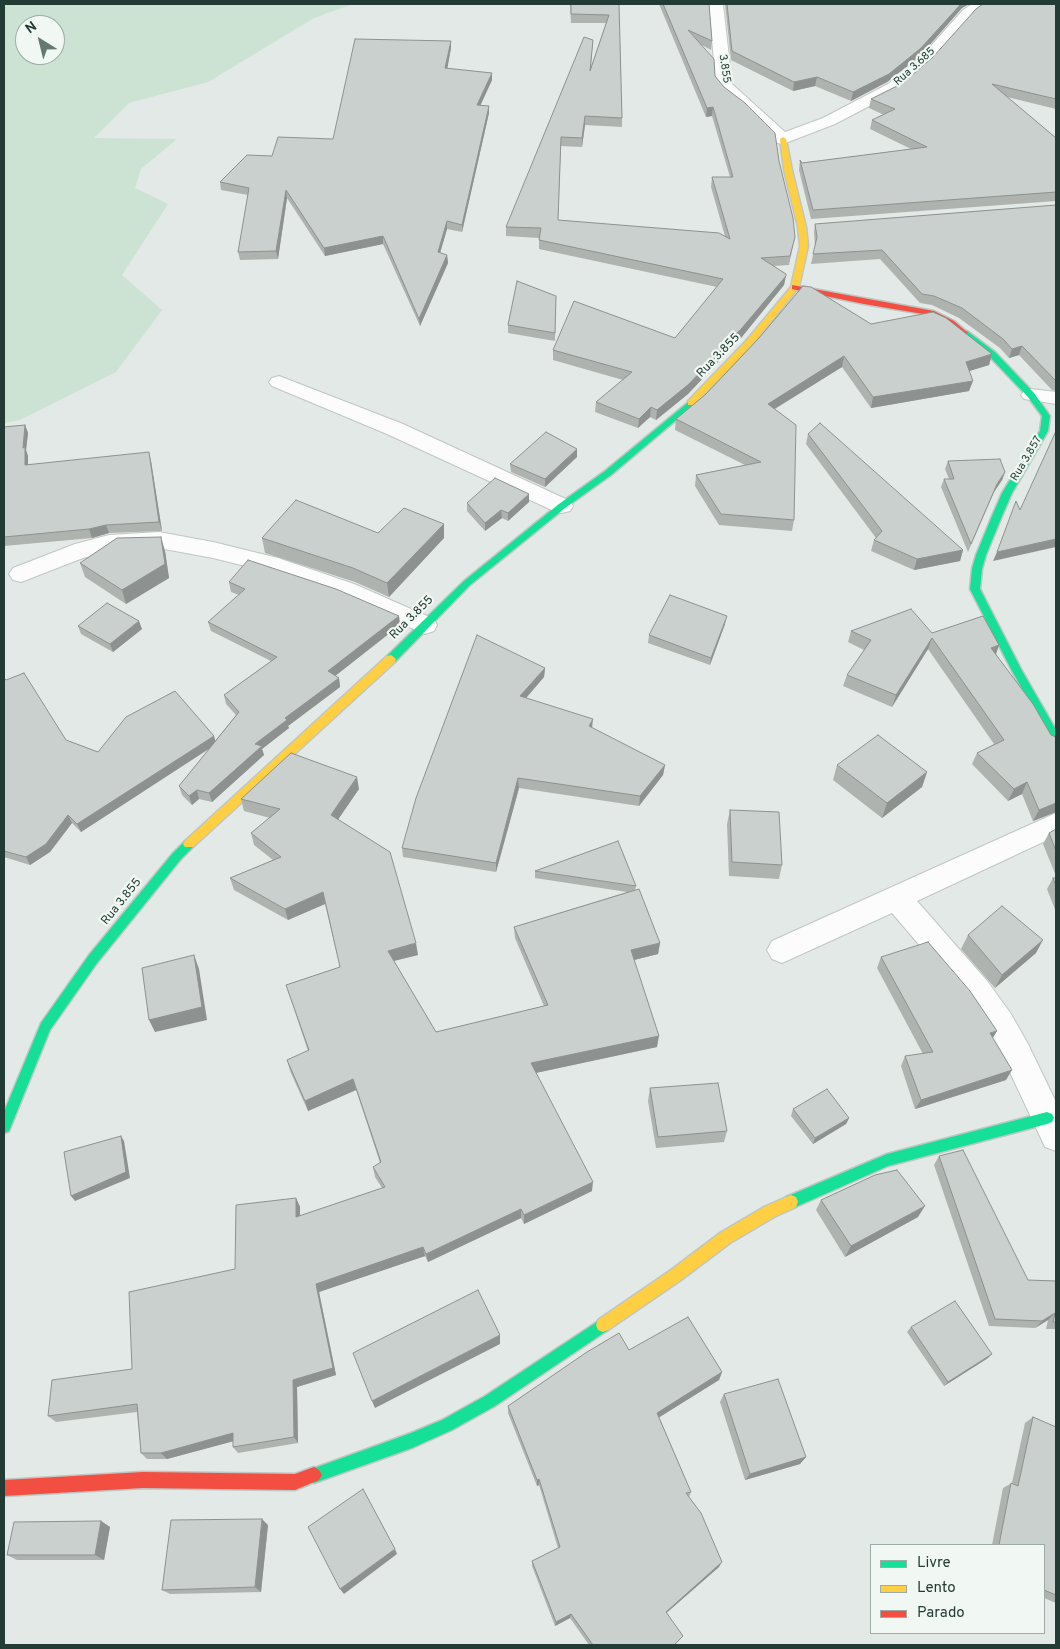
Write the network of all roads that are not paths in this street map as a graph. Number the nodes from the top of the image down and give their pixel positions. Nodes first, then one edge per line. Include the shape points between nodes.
1 (716, 4) edge
2 (982, 4) edge
3 (782, 139) junction
4 (822, 226) edge
5 (802, 227) junction
6 (795, 287) junction
7 (279, 382) dead end
8 (1030, 395) junction
9 (1056, 398) edge
10 (562, 506) junction
11 (21, 574) dead end
12 (425, 625) junction
13 (1056, 739) edge
14 (1056, 824) edge
15 (896, 897) junction
16 (782, 950) dead end
17 (4, 1127) edge
18 (1051, 1127) edge
19 (4, 1488) edge

1 - 3 street, 3.855 via 724,85
2 - 3 street, Rua 3.685 via 968,13 925,61 894,87 829,121
3 - 5 street, Rua 3.855
4 - 5 street
5 - 6 street, Rua 3.855 via 804,246
6 - 8 street, Rua 3.857 via 931,313 951,323 992,354
6 - 10 street, Rua 3.855 via 750,344 696,399 608,473
7 - 10 street via 395,429
8 - 9 street
8 - 13 street, Rua 3.857 via 1046,416 1044,431 1000,508 981,555 976,590
10 - 12 street, Rua 3.855 via 467,583
11 - 12 street via 74,552 109,543 159,540 270,564 346,590
12 - 17 street, Rua 3.855 via 178,856 93,959 45,1027
14 - 15 street
15 - 16 street
15 - 18 street via 977,991 1017,1054
18 - 19 street via 886,1160 769,1212 726,1238 490,1401 412,1440 294,1482 143,1480

